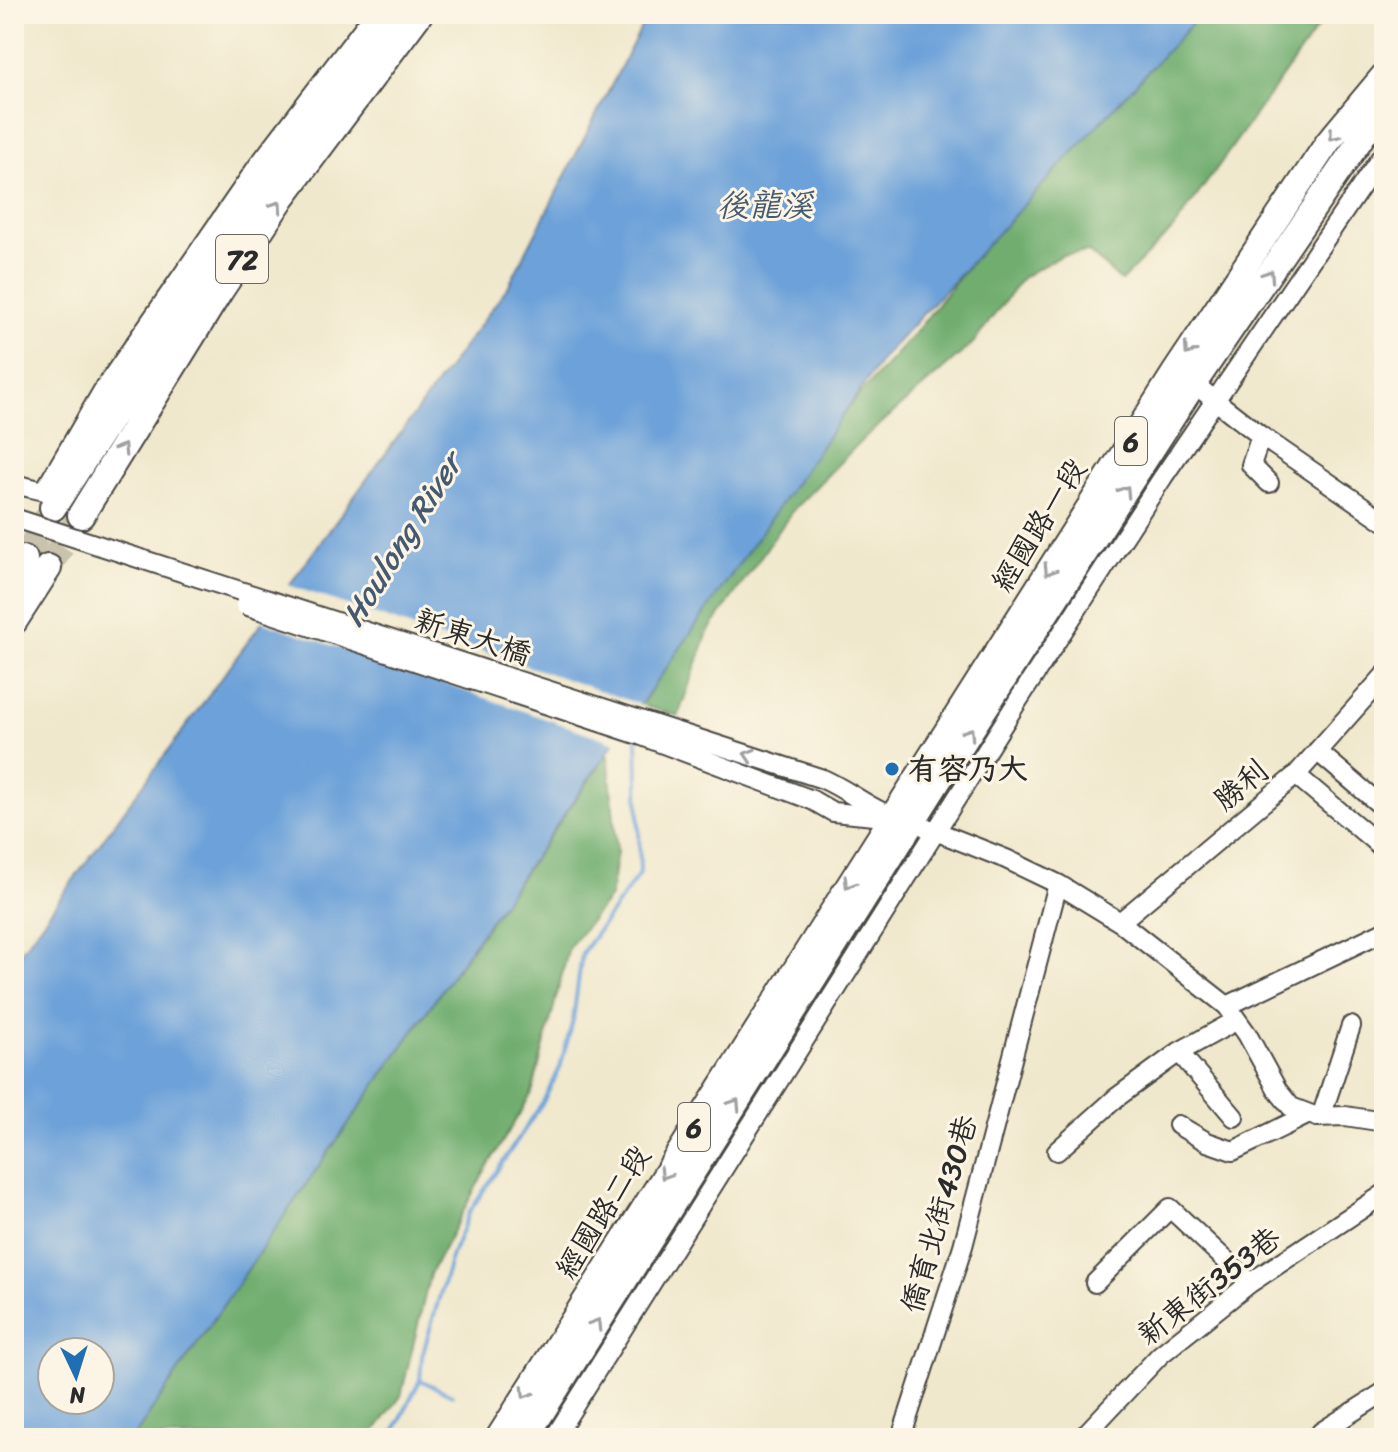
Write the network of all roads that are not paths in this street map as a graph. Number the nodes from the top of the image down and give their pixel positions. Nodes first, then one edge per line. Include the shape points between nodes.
1 (374, 14) edge
2 (393, 14) edge
3 (419, 14) edge
4 (1384, 75) edge
5 (1384, 111) edge
6 (1384, 153) edge
7 (1194, 384) junction
8 (1216, 399) junction
9 (1261, 436) junction
10 (1269, 483) dead end
11 (14, 484) edge
12 (53, 507) tunnel mouth
13 (81, 515) tunnel mouth
14 (14, 518) edge
15 (1384, 521) edge
16 (14, 530) edge
17 (29, 568) tunnel mouth
18 (14, 621) edge
19 (1384, 677) edge
20 (1317, 751) junction
21 (1296, 775) junction
22 (1384, 808) edge
23 (913, 824) junction
24 (1384, 849) edge
25 (1058, 884) junction
26 (1120, 922) junction
27 (1384, 931) edge
28 (1232, 1013) junction
29 (1351, 1026) dead end
30 (1179, 1052) junction
31 (1314, 1116) junction
32 (1234, 1117) dead end
33 (1384, 1122) edge
34 (1178, 1125) dead end
35 (1057, 1151) dead end
36 (1384, 1194) edge
37 (1095, 1283) dead end
38 (1250, 1283) junction
39 (1384, 1392) edge
40 (1333, 1431) edge
41 (531, 1436) edge
42 (498, 1438) edge
43 (554, 1438) edge
44 (901, 1438) edge
45 (1082, 1438) edge

1 - 11 street via 239,193 103,390 44,491
2 - 12 highway, 72 via 200,279
13 -> 3 highway, 72 via 282,197
4 -> 23 main road, 經國路一段 / 6 via 1328,142 1191,347
7 -> 5 main road, 經國路一段 / 6
6 - 8 street
7 - 8 street
23 -> 7 main road, 經國路一段 / 6
8 - 9 street
8 - 23 street via 1027,686
9 - 10 street via 1251,465
9 - 15 street
23 -> 14 street, 新東大橋, bridge via 823,779
16 - 23 street, 新東大橋, bridge via 642,736 833,812
17 - 18 highway
19 - 20 street, 勝利
20 - 21 street, 勝利
20 - 22 street
21 - 24 street
21 - 26 street, 勝利
23 - 25 street
41 -> 23 main road, 經國路二段 / 6
23 -> 42 main road, 經國路二段 / 6
23 - 43 street
25 - 26 street
25 - 44 street, 僑育北街430巷 via 963,1246
26 - 28 street
27 - 28 street
28 - 30 street
28 - 31 street via 1278,1091 1291,1107
29 - 31 street
30 - 32 street
30 - 35 street
31 - 33 street
31 - 34 street via 1233,1151
36 - 38 street, 新東街353巷
37 - 38 street via 1170,1208
38 - 45 street, 新東街353巷 via 1160,1355
39 - 40 street

